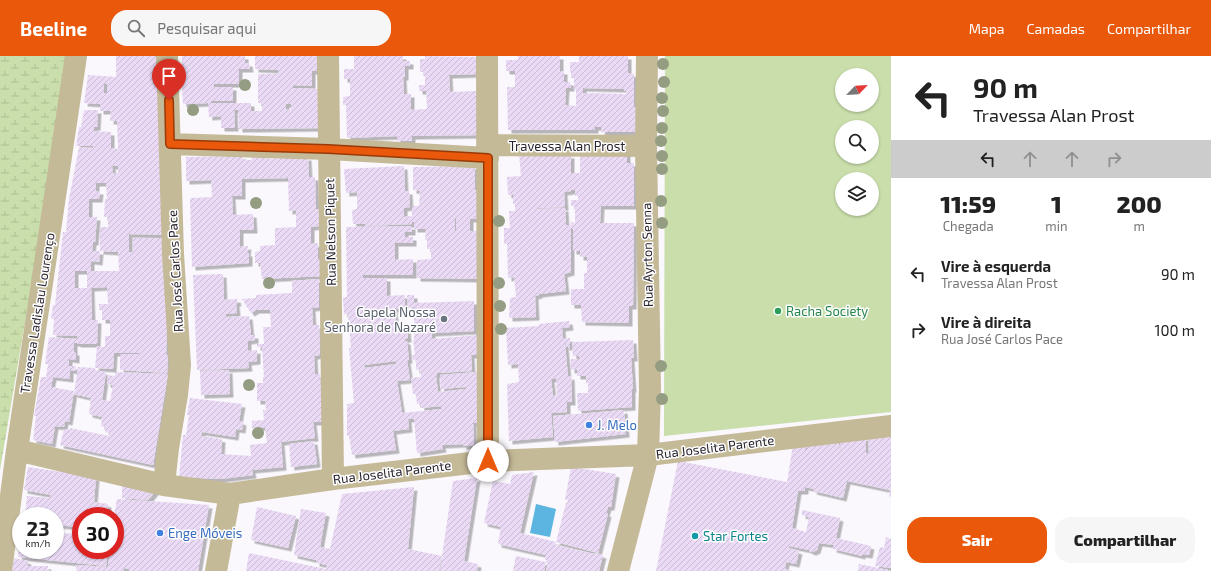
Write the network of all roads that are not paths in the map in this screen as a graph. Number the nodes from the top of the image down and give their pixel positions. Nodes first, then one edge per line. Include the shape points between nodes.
1 (76, 56) edge
2 (167, 56) edge
3 (328, 56) edge
4 (487, 56) edge
5 (647, 56) edge
6 (170, 144) junction
7 (646, 146) junction
8 (328, 149) junction
9 (488, 152) junction
10 (891, 426) edge
11 (17, 450) junction
12 (648, 455) junction
13 (488, 461) junction
14 (333, 479) junction
15 (164, 485) junction
16 (230, 494) junction
17 (1, 571) edge
18 (216, 571) edge
19 (618, 571) edge

1 - 11 street, Travessa Ladislau Lourenço
2 - 6 street, Rua José Carlos Pace
3 - 8 street, Rua Nelson Piquet
4 - 9 street
5 - 7 street, Rua Ayrton Senna
6 - 8 street, Travessa Alan Prost
6 - 15 street, Rua José Carlos Pace via 180,365
7 - 9 street, Travessa Alan Prost
7 - 12 street, Rua Ayrton Senna via 650,389
8 - 9 street, Travessa Alan Prost
8 - 14 street, Rua Nelson Piquet
9 - 13 street
10 - 12 street, Rua Joselita Parente
11 - 15 street, Rua Joselita Parente
11 - 17 street, Travessa Ladislau Lourenço
12 - 13 street, Rua Joselita Parente
12 - 19 street, Rua Ayrton Senna
13 - 14 street, Rua Joselita Parente
14 - 16 street, Rua Joselita Parente
15 - 16 street, Rua Joselita Parente
16 - 18 street

